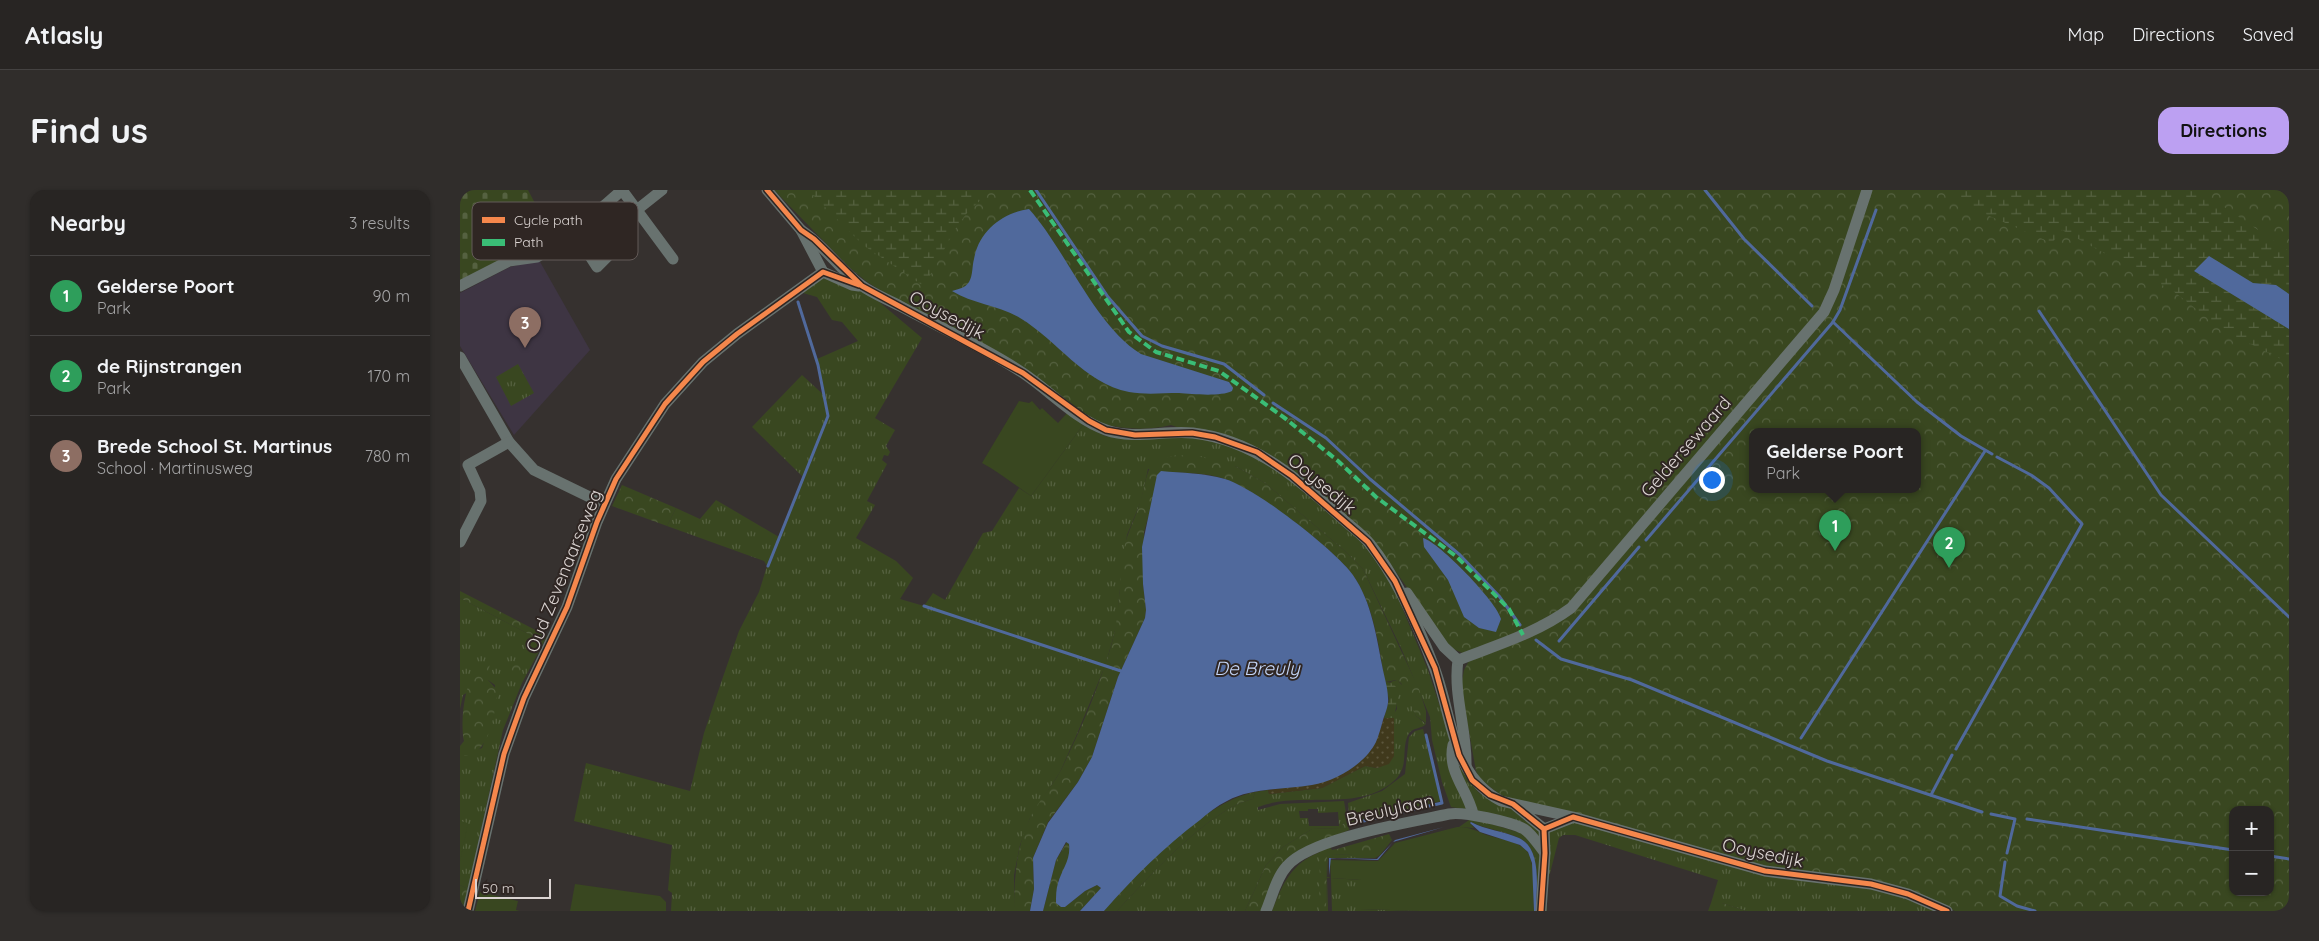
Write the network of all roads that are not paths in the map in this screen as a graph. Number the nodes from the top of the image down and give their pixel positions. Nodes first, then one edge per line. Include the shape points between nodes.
1 (662, 190) edge
2 (767, 190) edge
3 (1867, 190) edge
4 (608, 202) edge
5 (632, 202) edge
6 (638, 209) joint
7 (801, 230) junction
8 (673, 259) dead end
9 (516, 260) edge
10 (592, 260) edge
11 (604, 260) edge
12 (824, 272) junction
13 (460, 286) edge
14 (862, 286) junction
15 (460, 357) edge
16 (509, 442) junction
17 (464, 467) edge
18 (604, 504) junction
19 (460, 542) edge
20 (1395, 581) junction
21 (1458, 660) junction
22 (1454, 739) junction
23 (1466, 768) junction
24 (1513, 804) junction
25 (1473, 814) junction
26 (1573, 818) junction
27 (1544, 829) junction
28 (1544, 853) junction
29 (468, 911) edge
30 (1266, 911) edge
31 (1541, 911) edge
32 (1947, 911) edge

1 - 6 street
2 - 7 street
3 - 21 street, Geldersewaard via 1824,312 1571,608 1531,632
4 - 5 street via 622,190
6 - 8 street
7 - 12 street
7 - 14 street, Ooysedijk
9 - 13 street
10 - 11 street via 597,267
12 - 14 street via 852,285
12 - 18 street, Oud Zevenaarseweg via 703,362 665,404 624,465
14 - 20 street, Ooysedijk via 1007,363 1106,430 1135,435 1192,433 1215,437 1257,452 1292,476 1368,542
15 - 16 street
16 - 17 street
16 - 18 street via 534,470
17 - 19 street via 480,491 481,501
18 - 29 street, Oud Zevenaarseweg via 567,607 524,698 504,754
20 - 21 street via 1405,590 1444,647
20 - 22 street, Ooysedijk via 1435,668
21 - 23 street via 1456,680 1467,750
22 - 23 street, Ooysedijk
22 - 25 street via 1454,772 1471,803
23 - 24 street, Ooysedijk via 1481,789
24 - 26 street, Ooysedijk
24 - 27 street
25 - 28 street, Breulylaan via 1524,829
25 - 30 street, Breulylaan via 1458,812 1314,849 1286,866
26 - 27 street
26 - 32 street, Ooysedijk via 1765,871 1871,884 1908,894
27 - 28 street
28 - 31 street

